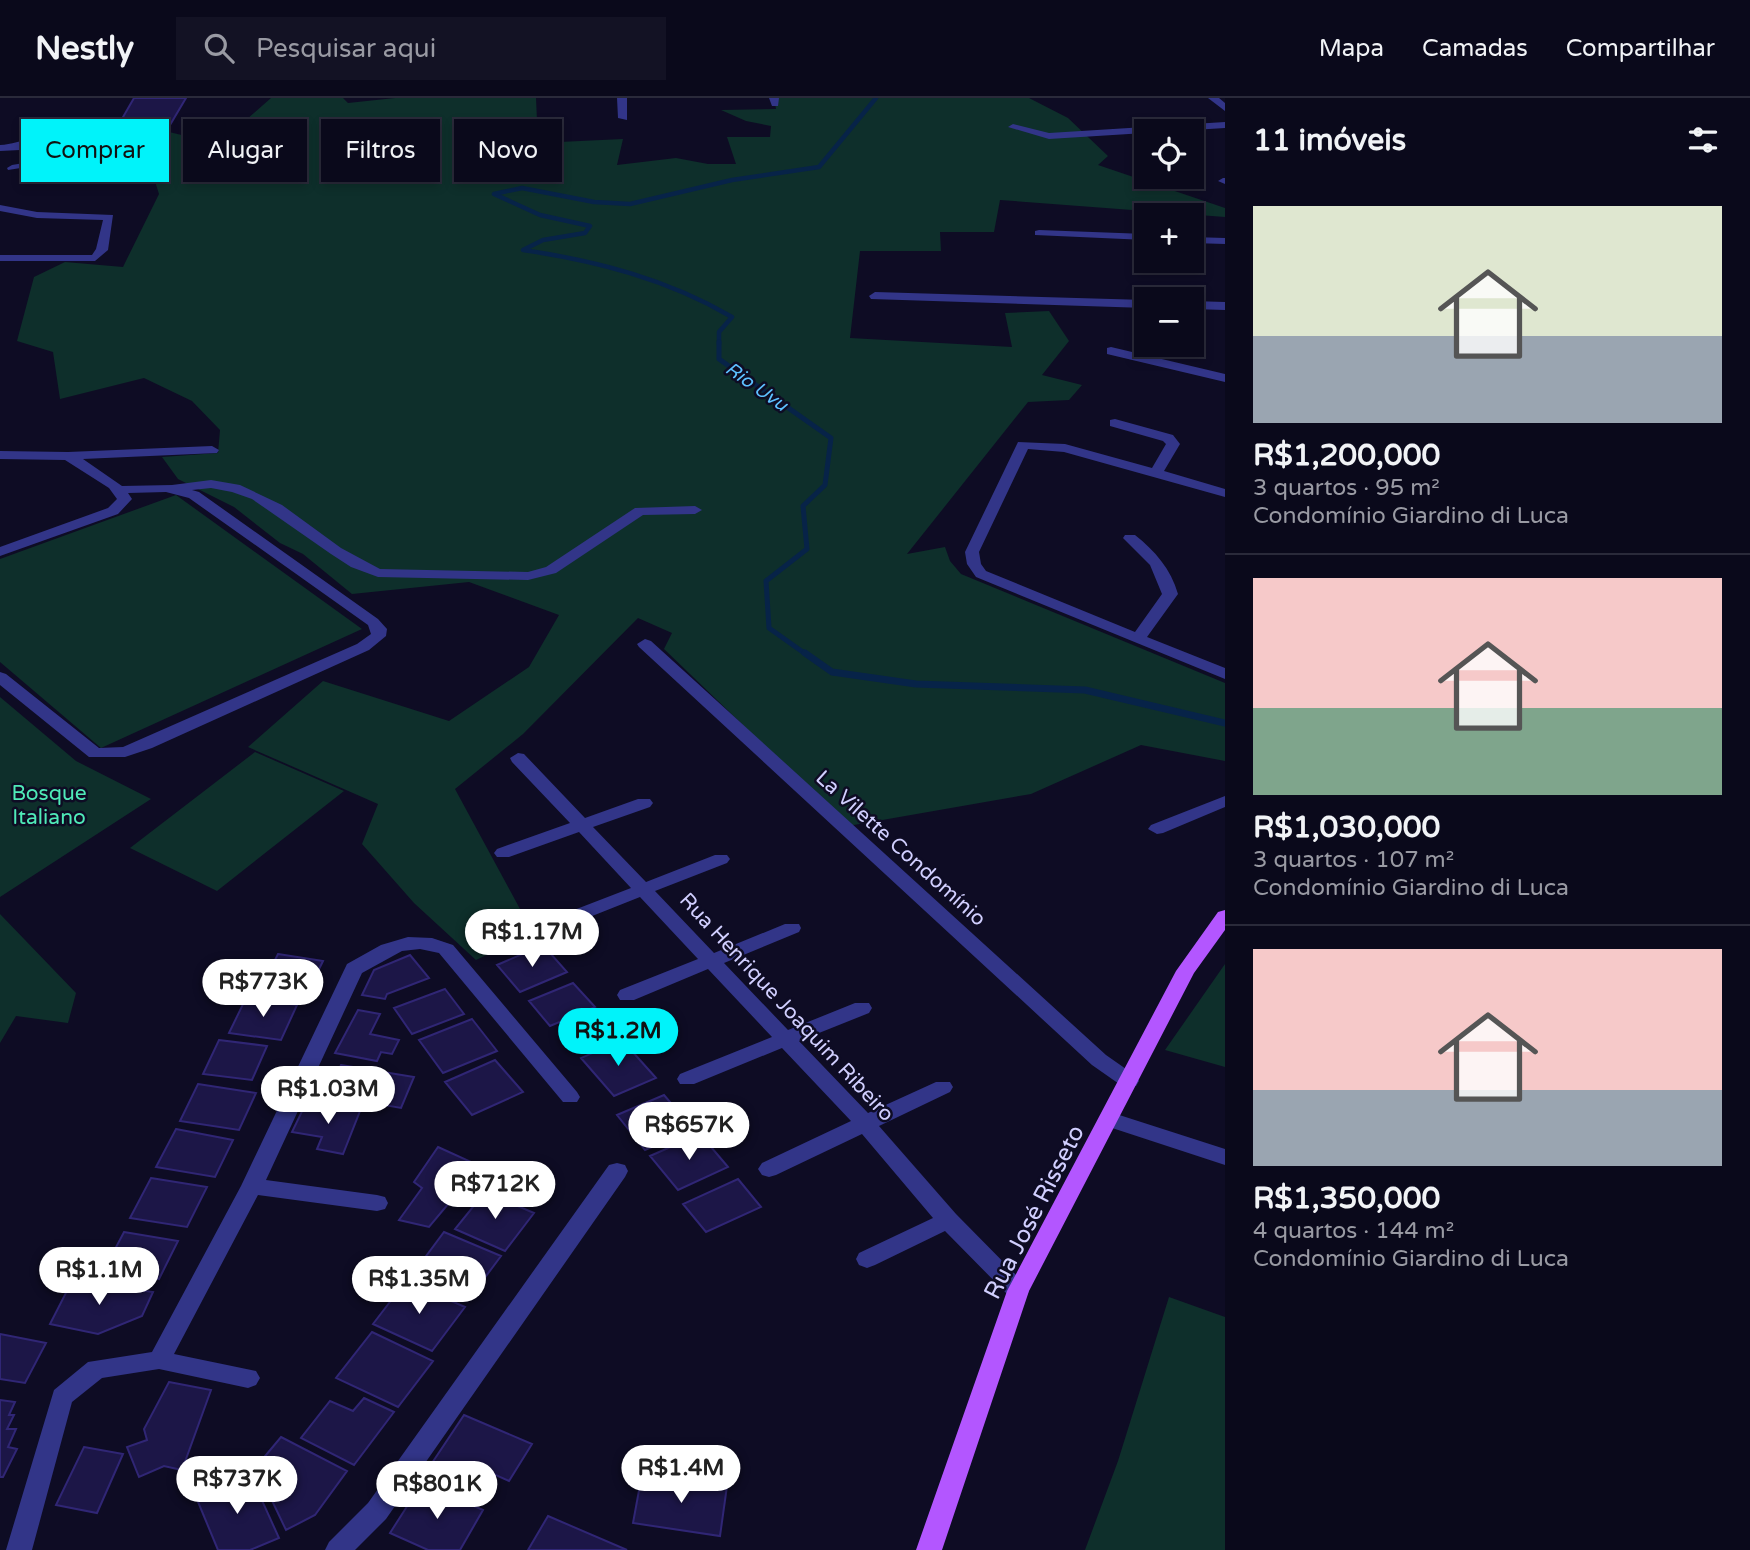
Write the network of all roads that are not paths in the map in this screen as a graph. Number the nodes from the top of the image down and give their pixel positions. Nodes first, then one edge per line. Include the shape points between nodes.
1 (622, 98) edge
2 (1213, 98) edge
3 (1225, 108) edge
4 (623, 118) dead end
5 (1225, 125) edge
6 (1013, 127) dead end
7 (0, 148) edge
8 (12, 168) dead end
9 (0, 208) edge
10 (1039, 233) dead end
11 (1134, 237) edge
12 (1204, 241) edge
13 (1225, 242) edge
14 (0, 258) edge
15 (875, 296) dead end
16 (1134, 304) edge
17 (1204, 305) edge
18 (1225, 306) edge
19 (1111, 351) dead end
20 (1225, 378) edge
21 (1115, 424) dead end
22 (212, 450) dead end
23 (0, 454) edge
24 (68, 456) junction
25 (1156, 473) junction
26 (116, 488) junction
27 (174, 488) junction
28 (1225, 494) edge
29 (695, 510) dead end
30 (1130, 537) dead end
31 (0, 552) edge
32 (1138, 639) junction
33 (645, 644) dead end
34 (1225, 674) edge
35 (0, 677) edge
36 (518, 758) dead end
37 (1225, 801) edge
38 (644, 803) dead end
39 (583, 825) junction
40 (1157, 829) dead end
41 (503, 853) dead end
42 (721, 859) dead end
43 (645, 889) junction
44 (1225, 916) edge
45 (555, 924) dead end
46 (792, 928) dead end
47 (713, 962) junction
48 (627, 995) dead end
49 (862, 1008) dead end
50 (785, 1039) junction
51 (687, 1079) dead end
52 (1129, 1081) junction
53 (943, 1087) dead end
54 (570, 1097) dead end
55 (1110, 1120) junction
56 (866, 1124) junction
57 (1225, 1157) edge
58 (769, 1169) dead end
59 (617, 1171) dead end
60 (252, 1186) junction
61 (377, 1203) dead end
62 (948, 1220) junction
63 (867, 1259) dead end
64 (1018, 1291) junction
65 (159, 1360) junction
66 (248, 1378) dead end
67 (19, 1550) edge
68 (338, 1550) edge
69 (929, 1550) edge

1 - 4 street
2 - 3 street
5 - 6 street via 1049,136
7 - 8 street via 20,147 48,132 99,139 91,151 65,161
9 - 14 street via 37,215 109,217 102,250 95,258
10 - 11 street
12 - 13 street
15 - 16 street
17 - 18 street
19 - 20 street
21 - 25 street via 1168,438 1173,444
22 - 24 street
23 - 24 street
24 - 26 street
25 - 28 street
25 - 32 street via 1065,449 1023,445 972,552 981,574
26 - 27 street
26 - 31 street via 125,499 113,511
27 - 29 street via 212,484 268,501 359,567 378,573 528,576 551,570 640,512
27 - 35 street via 194,495 373,622 378,636 363,647 158,739 108,754 96,753
30 - 32 street via 1154,560 1170,594
32 - 34 street
33 - 52 street, La Vilette Condomínio via 1099,1060
36 - 39 street, Rua Henrique Joaquim Ribeiro
37 - 40 street
38 - 39 street
39 - 41 street
39 - 43 street, Rua Henrique Joaquim Ribeiro
42 - 43 street
43 - 45 street
43 - 47 street, Rua Henrique Joaquim Ribeiro
44 - 52 main road, Rua José Risseto via 1186,971
46 - 47 street
47 - 48 street
47 - 50 street, Rua Henrique Joaquim Ribeiro
49 - 50 street
50 - 51 street
50 - 56 street, Rua Henrique Joaquim Ribeiro
52 - 55 main road, Rua José Risseto
53 - 56 street
54 - 60 street via 446,949 426,941 402,943 354,970
55 - 57 street
55 - 64 main road, Rua José Risseto
56 - 58 street
56 - 62 street, Rua Henrique Joaquim Ribeiro
59 - 68 street via 377,1511
60 - 61 street
60 - 65 street
62 - 63 street
62 - 64 street, Rua Henrique Joaquim Ribeiro
64 - 69 main road, Rua José Risseto
65 - 66 street
65 - 67 street via 96,1369 62,1397

